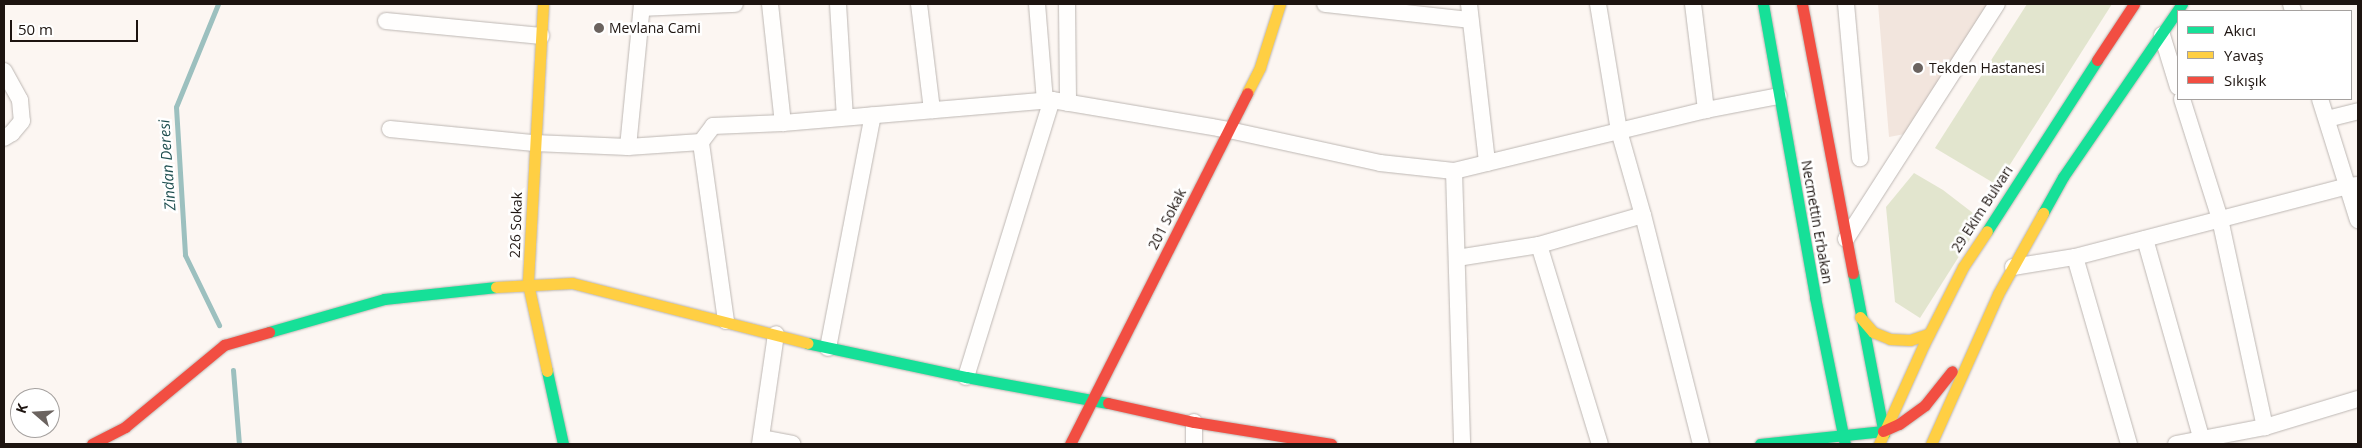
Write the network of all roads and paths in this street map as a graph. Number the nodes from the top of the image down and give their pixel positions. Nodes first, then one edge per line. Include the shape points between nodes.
1 (543, 4) edge
2 (735, 4) edge
3 (770, 4) edge
4 (838, 4) edge
5 (919, 4) edge
6 (1037, 4) edge
7 (1067, 4) edge
8 (1280, 4) edge
9 (1326, 4) edge
10 (1468, 4) edge
11 (1598, 4) edge
12 (1693, 4) edge
13 (1763, 4) edge
14 (1802, 4) edge
15 (1846, 4) edge
16 (1998, 4) edge
17 (2134, 4) edge
18 (642, 6) edge
19 (2177, 12) edge
20 (1470, 20) junction
21 (386, 21) dead end
22 (2162, 35) junction
23 (541, 36) junction
24 (4, 71) edge
25 (2177, 84) edge
26 (1779, 96) junction
27 (2182, 100) edge
28 (2320, 100) edge
29 (1055, 102) junction
30 (932, 110) junction
31 (1706, 110) junction
32 (2358, 111) edge
33 (873, 115) junction
34 (845, 117) junction
35 (2327, 119) junction
36 (783, 123) junction
37 (390, 129) dead end
38 (1229, 130) junction
39 (1619, 131) junction
40 (4, 138) edge
41 (701, 142) junction
42 (534, 143) junction
43 (628, 147) junction
44 (1860, 158) dead end
45 (1487, 163) junction
46 (1454, 171) junction
47 (2353, 185) edge
48 (1643, 215) junction
49 (2220, 219) junction
50 (2358, 220) edge
51 (1846, 239) junction
52 (2145, 239) junction
53 (1539, 245) junction
54 (2075, 257) junction
55 (1457, 258) junction
56 (2013, 267) junction
57 (528, 284) junction
58 (1860, 317) junction
59 (726, 321) junction
60 (1979, 333) junction
61 (776, 334) junction
62 (1929, 334) junction
63 (828, 348) junction
64 (966, 378) junction
65 (1091, 400) junction
66 (2358, 400) edge
67 (1194, 422) junction
68 (2266, 427) junction
69 (1883, 431) junction
70 (1843, 439) edge
71 (761, 441) edge
72 (2202, 441) junction
73 (92, 444) edge
74 (563, 444) edge
75 (792, 444) edge
76 (1070, 444) edge
77 (1194, 444) edge
78 (1321, 444) edge
79 (1462, 444) edge
80 (1600, 444) edge
81 (1701, 444) edge
82 (1760, 444) edge
83 (1879, 444) edge
84 (1885, 444) edge
85 (1931, 444) edge
86 (2129, 444) edge
87 (2176, 444) edge

1 - 23 street, 226 Sokak
2 - 18 street
3 - 36 street
4 - 34 street
5 - 30 street
6 - 29 street
7 - 29 street
8 - 38 street, 201 Sokak via 1260,67
9 - 20 street
10 - 20 street
11 - 39 street
12 - 31 street
13 - 26 street, Necmettin Erbakan
14 - 51 street, Necmettin Erbakan
15 - 44 street
16 - 51 street
17 - 62 street, 29 Ekim Bulvarı via 1968,259
18 - 43 street
19 - 22 street
20 - 45 street
21 - 23 street
22 - 25 street
22 - 56 street via 2063,177
23 - 42 street, 226 Sokak
24 - 40 street via 20,100 22,122
26 - 31 street
26 - 70 street, Necmettin Erbakan
27 - 49 street
28 - 35 street
29 - 30 street
29 - 38 street
29 - 64 street
30 - 33 street
31 - 39 street
32 - 35 street
33 - 34 street
33 - 63 street
34 - 36 street
35 - 47 street
36 - 41 street via 712,126
37 - 42 street
38 - 46 street via 1380,163
38 - 65 street, 201 Sokak
39 - 45 street
39 - 48 street
41 - 43 street
41 - 59 street
42 - 43 street
42 - 57 street, 226 Sokak
45 - 46 street
46 - 55 street
47 - 49 street
47 - 50 street
48 - 53 street
48 - 81 street
49 - 52 street
49 - 68 street
51 - 58 street, Necmettin Erbakan
52 - 54 street
52 - 72 street
53 - 55 street
53 - 80 street
54 - 56 street
54 - 86 street
55 - 79 street
56 - 60 street
57 - 59 street via 572,283
57 - 73 street via 384,299 224,345 125,427
57 - 74 street, 226 Sokak
58 - 62 street via 1873,332 1890,339 1910,340
58 - 69 street, Necmettin Erbakan
59 - 61 street
60 - 69 street via 1933,397 1912,415
60 - 85 street
61 - 63 street
61 - 71 street
62 - 69 street, 29 Ekim Bulvarı
63 - 64 street
64 - 65 street
65 - 67 street
65 - 76 street, 201 Sokak
66 - 68 street
67 - 77 street
67 - 78 street
68 - 72 street
69 - 70 street
69 - 83 street, 29 Ekim Bulvarı
69 - 84 street, Necmettin Erbakan
70 - 82 street
71 - 75 street
72 - 87 street

